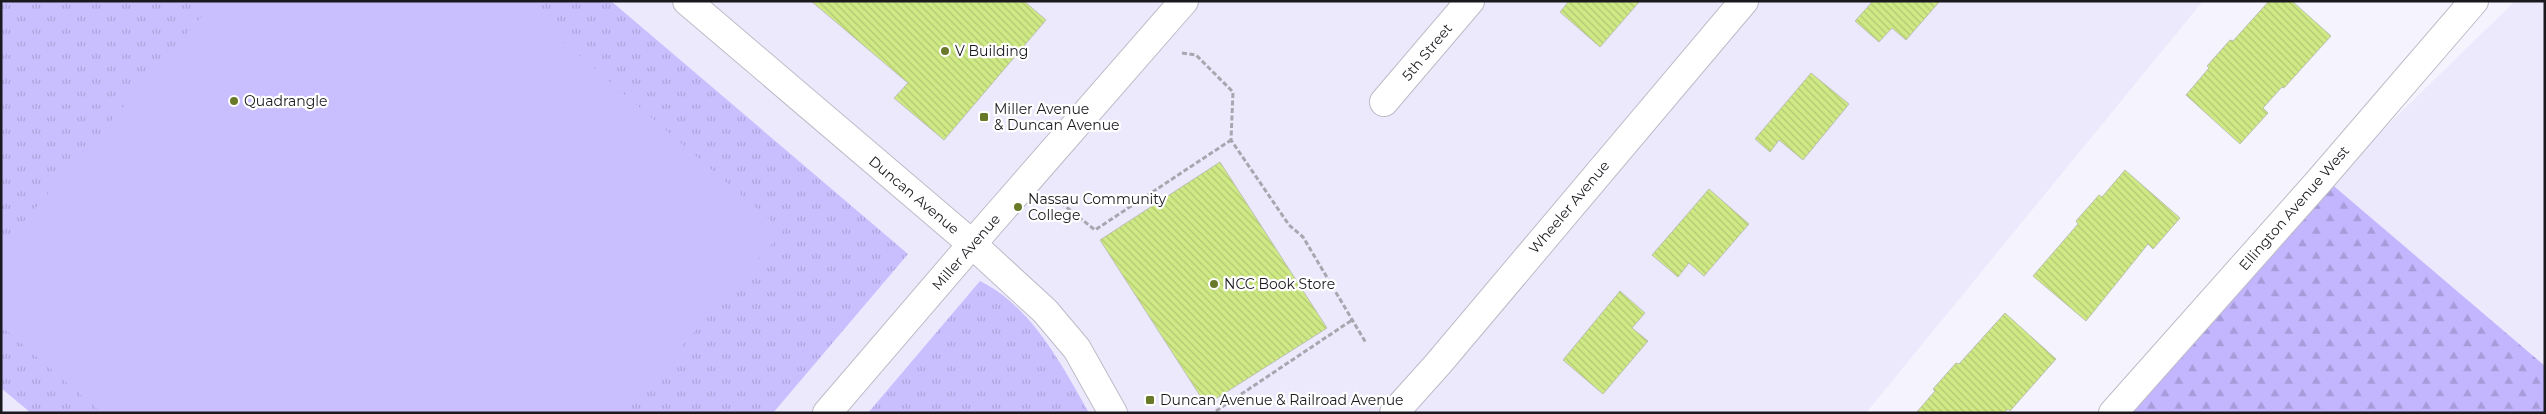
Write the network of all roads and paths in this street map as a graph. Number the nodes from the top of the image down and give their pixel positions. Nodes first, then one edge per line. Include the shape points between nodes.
1 (687, 1) edge
2 (1470, 1) edge
3 (1744, 1) edge
4 (2474, 1) edge
5 (1181, 2) edge
6 (1176, 54) dead end
7 (1384, 102) dead end
8 (1231, 140) junction
9 (1052, 195) dead end
10 (972, 244) junction
11 (1352, 320) junction
12 (1366, 343) dead end
13 (1216, 411) dead end
14 (827, 413) edge
15 (1112, 413) edge
16 (1394, 413) edge
17 (2113, 413) edge

1 - 10 street, Duncan Avenue
2 - 7 street, 5th Street
3 - 16 street, Wheeler Avenue
4 - 17 street, Ellington Avenue West
5 - 10 street, Miller Avenue
6 - 8 path via 1196,55 1233,92
8 - 9 path via 1096,230
8 - 11 path via 1289,225 1302,237
10 - 14 street, Miller Avenue
10 - 15 street, Duncan Avenue via 1045,311 1077,349
11 - 12 path
11 - 13 path

